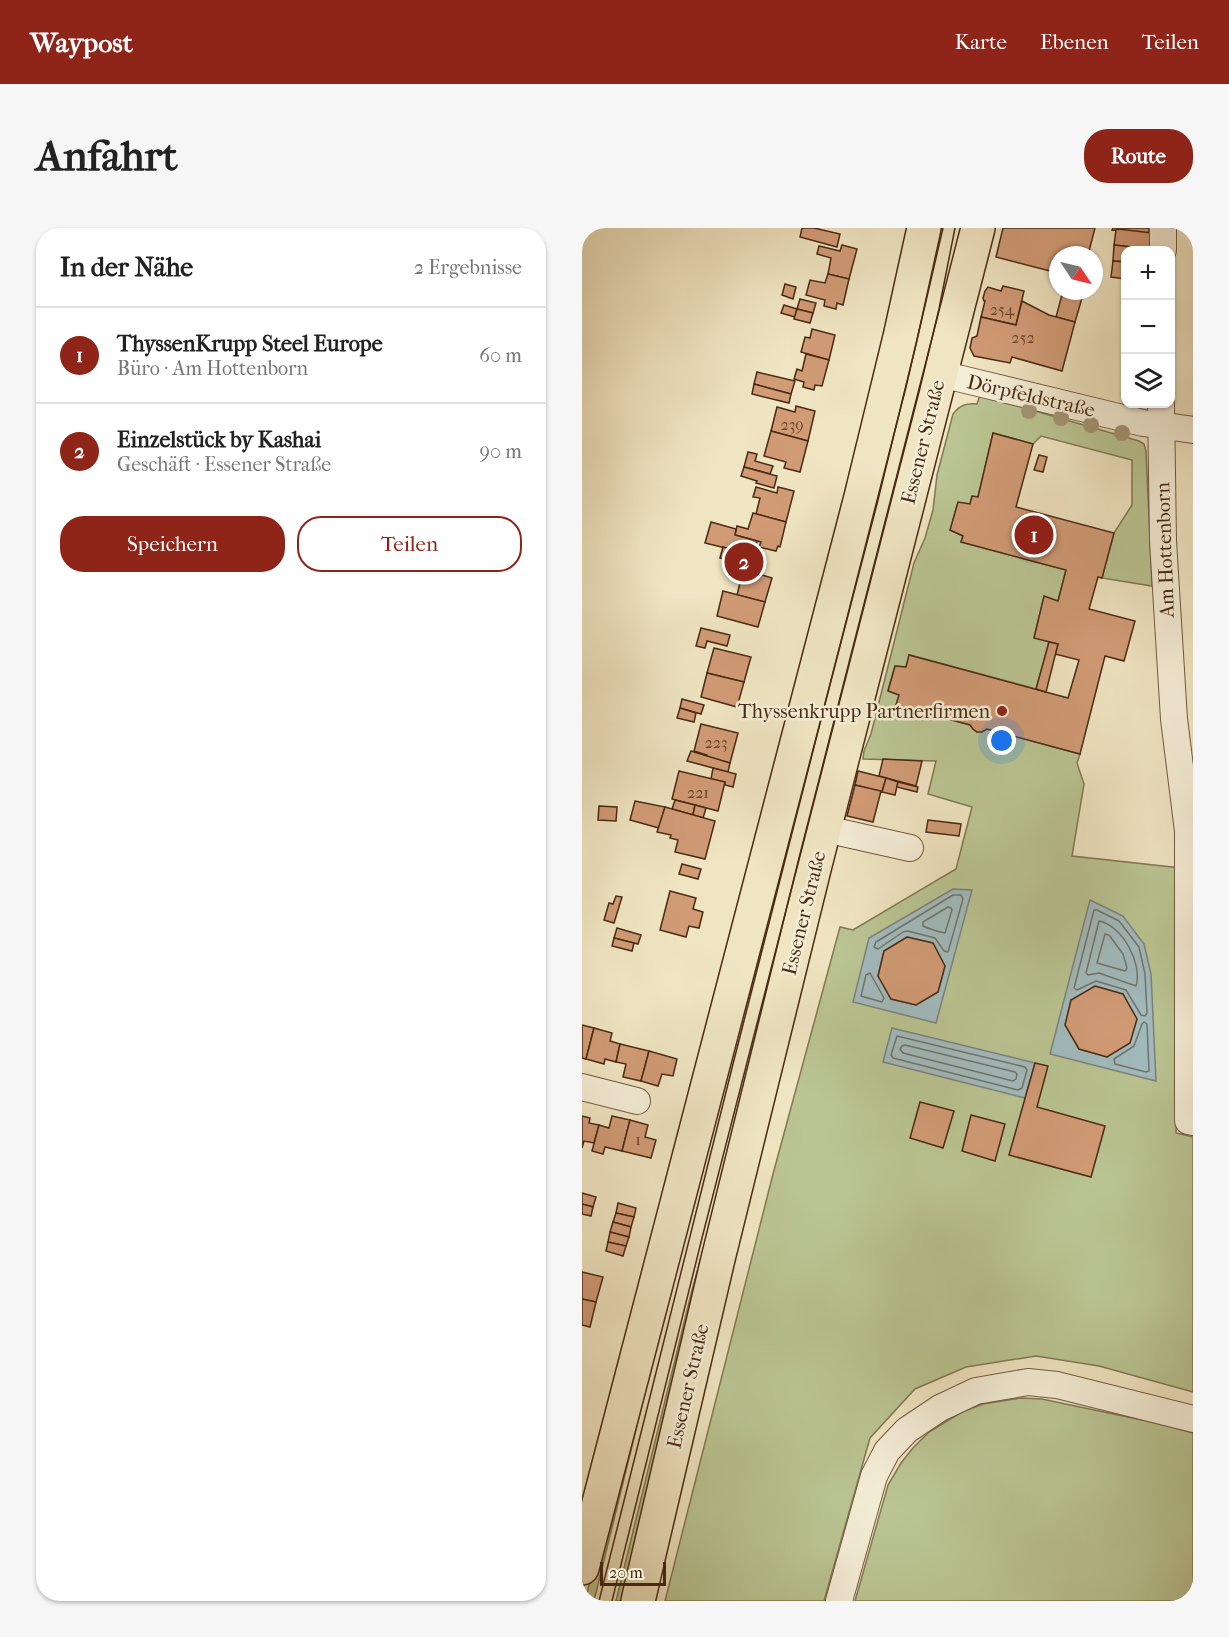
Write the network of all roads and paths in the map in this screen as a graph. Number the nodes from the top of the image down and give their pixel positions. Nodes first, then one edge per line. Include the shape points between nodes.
1 (924, 228) edge
2 (978, 228) edge
3 (1163, 228) edge
4 (1163, 246) edge
5 (940, 374) junction
6 (1161, 414) edge
7 (1193, 430) edge
8 (825, 829) junction
9 (1190, 831) edge
10 (910, 848) dead end
11 (582, 1087) edge
12 (637, 1101) dead end
13 (1193, 1122) edge
14 (1193, 1419) edge
15 (582, 1568) edge
16 (638, 1601) edge
17 (839, 1601) edge

1 - 15 main road via 855,518
2 - 5 main road, Essener Straße
3 - 4 street
5 - 6 street, Dörpfeldstraße via 1143,423
5 - 8 main road, Essener Straße
6 - 7 street, Dörpfeldstraße
6 - 9 street, Am Hottenborn via 1163,541 1173,708
8 - 10 street
8 - 16 main road, Essener Straße
9 - 13 street, Am Hottenborn via 1188,1121
11 - 12 street
14 - 17 street via 1057,1385 1028,1382 975,1391 940,1408 907,1430 887,1451 874,1476

